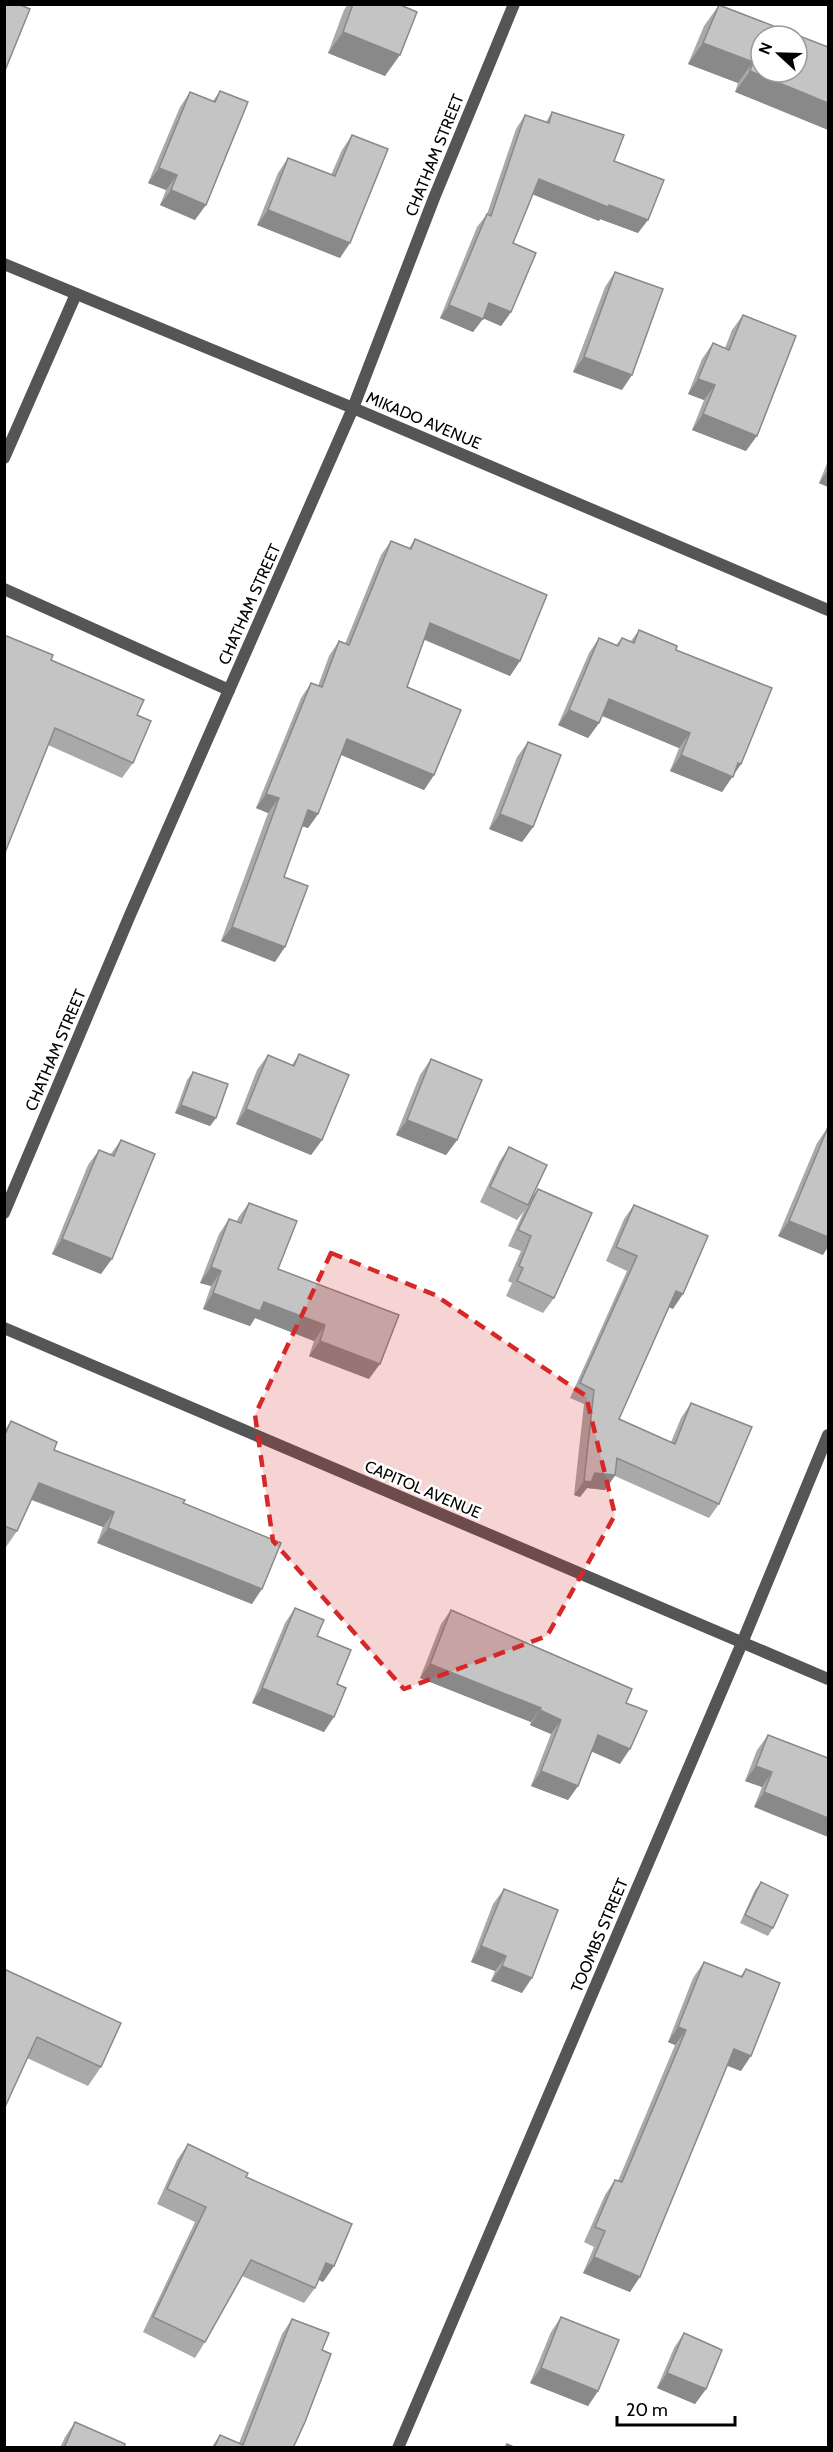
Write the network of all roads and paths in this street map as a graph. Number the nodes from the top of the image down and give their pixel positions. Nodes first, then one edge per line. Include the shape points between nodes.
1 (514, 4) edge
2 (4, 264) edge
3 (76, 294) junction
4 (353, 408) junction
5 (4, 458) edge
6 (4, 589) edge
7 (828, 610) edge
8 (229, 690) junction
9 (4, 1213) edge
10 (4, 1328) edge
11 (828, 1435) edge
12 (742, 1643) junction
13 (828, 1679) edge
14 (398, 2448) edge

1 - 4 street, CHATHAM STREET
2 - 3 street, MIKADO AVENUE
3 - 4 street, MIKADO AVENUE
3 - 5 street
4 - 7 street, MIKADO AVENUE
4 - 8 street, CHATHAM STREET
6 - 8 street
8 - 9 street, CHATHAM STREET
10 - 12 street, CAPITOL AVENUE
11 - 12 street, TOOMBS STREET
12 - 13 street, CAPITOL AVENUE
12 - 14 street, TOOMBS STREET

